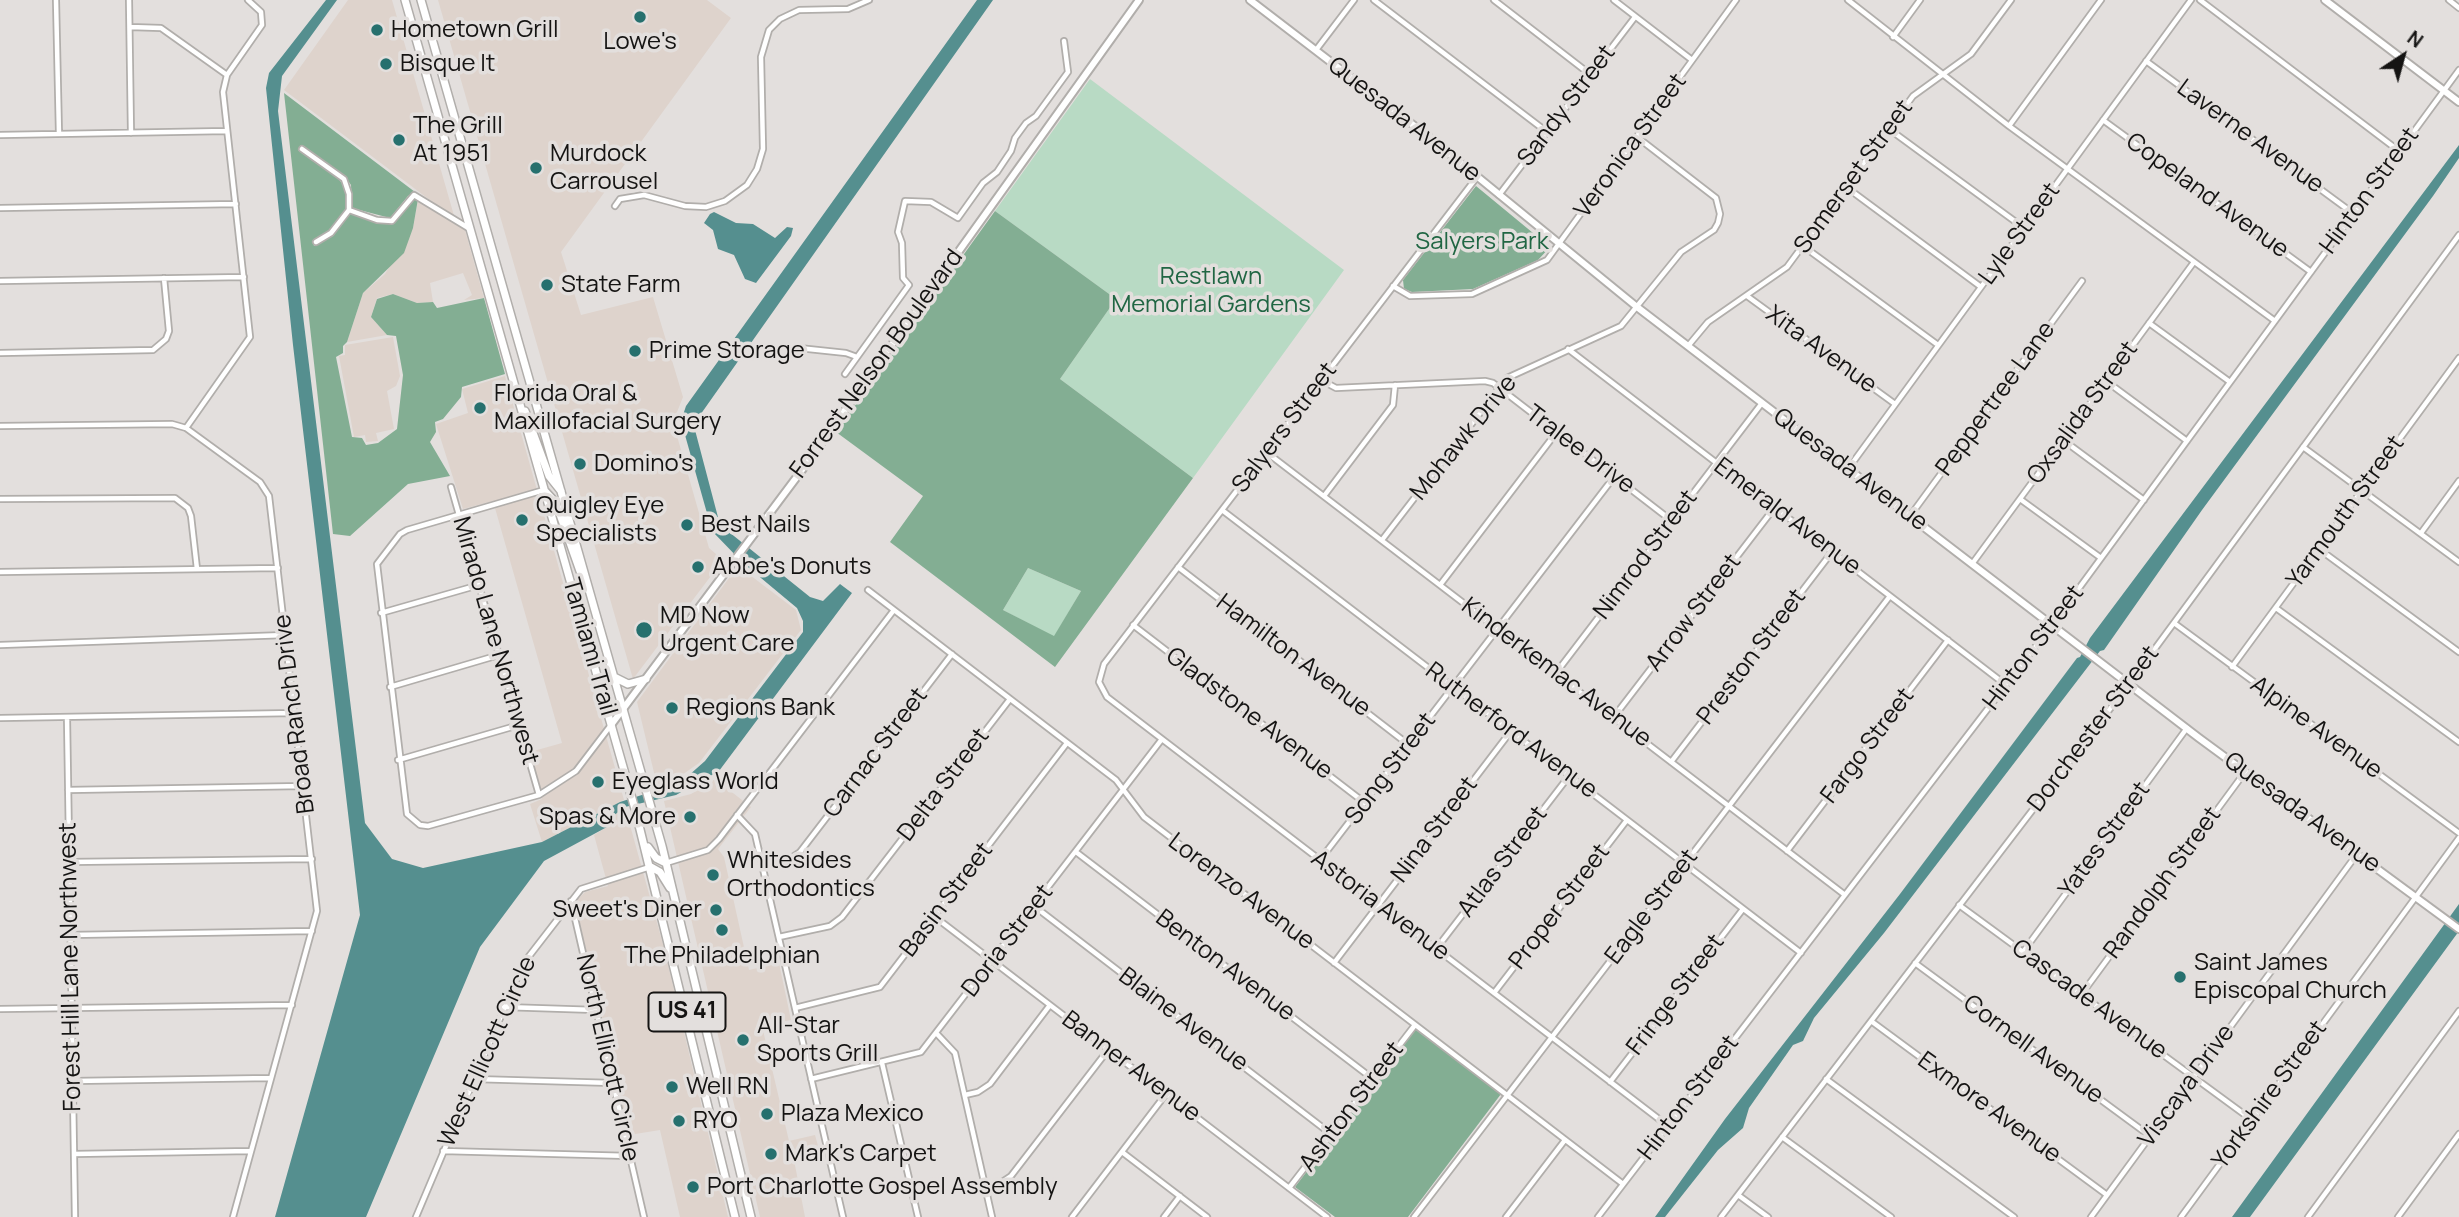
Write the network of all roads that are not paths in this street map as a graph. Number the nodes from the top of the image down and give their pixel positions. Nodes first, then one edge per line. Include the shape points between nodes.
1 (56, 0) edge
2 (130, 0) edge
3 (247, 0) edge
4 (405, 0) edge
5 (421, 0) edge
6 (869, 0) edge
7 (1139, 0) edge
8 (1250, 0) edge
9 (1354, 0) edge
10 (1374, 0) edge
11 (1494, 0) edge
12 (1614, 0) edge
13 (1735, 0) edge
14 (1848, 0) edge
15 (1920, 0) edge
16 (2011, 0) edge
17 (2101, 0) edge
18 (2192, 0) edge
19 (2200, 0) edge
20 (2325, 0) edge
21 (2449, 0) edge
22 (2459, 8) edge
23 (1635, 17) junction
24 (130, 27) junction
25 (1893, 37) junction
26 (1064, 41) dead end
27 (1316, 50) junction
28 (1692, 61) junction
29 (2146, 61) junction
30 (441, 68) junction
31 (2459, 70) edge
32 (425, 72) junction
33 (227, 75) junction
34 (1591, 75) junction
35 (1942, 75) junction
36 (2444, 91) junction
37 (2459, 102) edge
38 (2103, 120) junction
39 (2008, 126) junction
40 (1889, 129) junction
41 (227, 131) junction
42 (1547, 132) junction
43 (131, 133) junction
44 (59, 134) junction
45 (0, 135) edge
46 (1637, 137) junction
47 (302, 149) dead end
48 (2399, 151) junction
49 (2067, 169) junction
50 (1477, 177) junction
51 (1846, 187) junction
52 (1499, 195) junction
53 (236, 204) junction
54 (615, 206) dead end
55 (0, 208) edge
56 (349, 210) junction
57 (2354, 214) junction
58 (2024, 228) junction
59 (470, 229) junction
60 (2459, 235) edge
61 (316, 242) dead end
62 (1559, 245) junction
63 (1803, 246) junction
64 (2193, 262) junction
65 (2311, 272) junction
66 (244, 277) junction
67 (163, 278) junction
68 (0, 281) edge
69 (2082, 281) dead end
70 (1393, 286) junction
71 (1981, 287) junction
72 (1747, 296) junction
73 (1637, 307) junction
74 (2275, 321) junction
75 (2149, 322) junction
76 (1938, 345) junction
77 (1688, 346) junction
78 (799, 348) dead end
79 (1567, 349) junction
80 (0, 354) edge
81 (858, 357) junction
82 (2459, 358) edge
83 (845, 374) dead end
84 (1321, 380) junction
85 (2106, 381) junction
86 (2230, 382) junction
87 (1395, 385) junction
88 (1499, 388) junction
89 (517, 395) junction
90 (1762, 403) junction
91 (1895, 404) junction
92 (0, 426) edge
93 (186, 428) junction
94 (1557, 432) junction
95 (2063, 440) junction
96 (2187, 441) junction
97 (2303, 447) junction
98 (1266, 452) junction
99 (1717, 463) junction
100 (1848, 468) junction
101 (1614, 477) junction
102 (2459, 481) edge
103 (451, 487) dead end
104 (544, 490) junction
105 (2362, 490) junction
106 (561, 491) junction
107 (1324, 496) junction
108 (0, 499) edge
109 (2020, 499) junction
110 (2144, 500) junction
111 (1774, 508) junction
112 (1222, 510) junction
113 (459, 515) junction
114 (1910, 516) junction
115 (1672, 521) junction
116 (2421, 533) junction
117 (1382, 540) junction
118 (2319, 549) junction
119 (1832, 552) junction
120 (2101, 558) junction
121 (2459, 562) edge
122 (1972, 564) junction
123 (1178, 567) junction
124 (278, 568) junction
125 (198, 569) junction
126 (0, 572) edge
127 (479, 585) junction
128 (1440, 585) junction
129 (868, 590) dead end
130 (1890, 596) junction
131 (591, 597) junction
132 (2276, 608) junction
133 (894, 610) junction
134 (381, 613) junction
135 (2174, 624) junction
136 (1133, 625) junction
137 (2052, 625) junction
138 (1498, 629) junction
139 (286, 635) junction
140 (1948, 640) junction
141 (0, 645) edge
142 (2459, 652) edge
143 (952, 654) junction
144 (499, 655) junction
145 (2232, 667) junction
146 (1556, 673) junction
147 (614, 677) junction
148 (646, 678) junction
149 (1099, 682) joint
150 (2129, 684) junction
151 (2006, 685) junction
152 (390, 687) junction
153 (1453, 687) junction
154 (1010, 699) junction
155 (623, 709) junction
156 (295, 713) junction
157 (67, 717) junction
158 (0, 718) edge
159 (1614, 718) junction
160 (519, 725) junction
161 (611, 725) junction
162 (2187, 728) junction
163 (1511, 731) junction
164 (1162, 739) junction
165 (1068, 743) junction
166 (2459, 743) edge
167 (1409, 745) junction
168 (398, 760) junction
169 (1671, 762) junction
170 (2245, 772) junction
171 (1569, 776) junction
172 (303, 786) junction
173 (68, 789) junction
174 (1123, 790) junction
175 (539, 795) junction
176 (1365, 803) junction
177 (1729, 806) junction
178 (737, 815) junction
179 (1627, 820) junction
180 (2459, 833) edge
181 (2459, 838) edge
182 (645, 844) junction
183 (1787, 851) junction
184 (1076, 852) junction
185 (2357, 854) junction
186 (312, 859) junction
187 (1320, 860) junction
188 (69, 862) junction
189 (666, 863) junction
190 (1685, 864) junction
191 (762, 866) junction
192 (651, 867) junction
193 (674, 895) junction
194 (1845, 895) junction
195 (2416, 897) junction
196 (571, 900) junction
197 (1378, 905) junction
198 (1959, 905) junction
199 (1034, 906) junction
200 (1743, 909) junction
201 (934, 917) junction
202 (2459, 929) edge
203 (312, 931) junction
204 (71, 935) junction
205 (779, 937) junction
206 (1436, 949) junction
207 (2023, 952) junction
208 (1801, 953) junction
209 (992, 961) junction
210 (1334, 963) junction
211 (1915, 963) junction
212 (1494, 993) junction
213 (2081, 995) junction
214 (292, 1005) junction
215 (1050, 1005) junction
216 (504, 1007) junction
217 (72, 1008) junction
218 (795, 1008) junction
219 (0, 1009) edge
220 (596, 1010) junction
221 (2459, 1011) edge
222 (2454, 1018) junction
223 (1871, 1021) junction
224 (2459, 1022) edge
225 (1415, 1025) junction
226 (937, 1034) junction
227 (1552, 1038) junction
228 (1108, 1049) junction
229 (882, 1063) junction
230 (2193, 1077) junction
231 (272, 1078) junction
232 (474, 1079) junction
233 (811, 1079) junction
234 (1373, 1079) junction
235 (1826, 1079) junction
236 (73, 1081) junction
237 (1610, 1082) junction
238 (613, 1083) junction
239 (1166, 1094) junction
240 (965, 1095) junction
241 (1507, 1096) junction
242 (2252, 1120) junction
243 (1668, 1126) junction
244 (1331, 1134) junction
245 (2459, 1134) edge
246 (2150, 1136) junction
247 (1782, 1137) junction
248 (1565, 1140) junction
249 (251, 1151) junction
250 (443, 1151) junction
251 (1122, 1152) junction
252 (74, 1154) junction
253 (630, 1156) junction
254 (1623, 1184) junction
255 (986, 1188) junction
256 (1289, 1188) junction
257 (1738, 1195) junction
258 (2107, 1195) junction
259 (1180, 1196) junction
260 (75, 1217) edge
261 (233, 1217) edge
262 (416, 1217) edge
263 (644, 1217) edge
264 (735, 1217) edge
265 (751, 1217) edge
266 (843, 1217) edge
267 (918, 1217) edge
268 (992, 1217) edge
269 (1072, 1217) edge
270 (1164, 1217) edge
271 (1207, 1217) edge
272 (1327, 1217) edge
273 (1415, 1217) edge
274 (1506, 1217) edge
275 (1598, 1217) edge
276 (1721, 1217) edge
277 (1768, 1217) edge
278 (1891, 1217) edge
279 (2014, 1217) edge
280 (2091, 1217) edge
281 (2181, 1217) edge
282 (2308, 1217) edge
283 (2398, 1217) edge

1 - 44 street
2 - 24 street
3 - 33 street via 261,12 262,25
4 - 32 main road, Tamiami Trail / US 41
5 - 30 main road, Tamiami Trail / US 41
6 - 54 street via 848,9 799,10 769,30 761,57 763,149 747,185 725,201 706,207 644,195 620,199
7 - 148 street, Forrest Nelson Boulevard
8 - 27 street, Quesada Avenue
9 - 27 street
10 - 42 street
11 - 34 street
12 - 23 street
13 - 28 street, Veronica Street
14 - 25 street
15 - 25 street
16 - 35 street, Somerset Street via 1971,54
17 - 39 street
18 - 29 street, Lyle Street
19 - 48 street
20 - 36 street
21 - 22 street
23 - 28 street
23 - 34 street, Sandy Street
24 - 33 street via 161,28
24 - 43 street
25 - 35 street
26 - 81 street via 1068,72 958,218 931,202 905,201 898,232 903,278 909,285
27 - 50 street, Quesada Avenue
28 - 46 street, Veronica Street
29 - 38 street, Lyle Street
29 - 57 street, Laverne Avenue
30 - 32 main road
30 - 106 main road, Tamiami Trail / US 41
31 - 36 street, Hinton Street
32 - 59 main road, Tamiami Trail / US 41
33 - 41 street via 222,92
34 - 42 street, Sandy Street
35 - 39 street
35 - 40 street, Somerset Street via 1913,96
36 - 37 street
36 - 48 street, Hinton Street
38 - 49 street, Lyle Street
38 - 65 street, Copeland Avenue
39 - 49 street
40 - 51 street, Somerset Street
40 - 58 street
41 - 43 street
41 - 53 street
42 - 52 street, Sandy Street
43 - 44 street
44 - 45 street
46 - 62 street, Veronica Street
46 - 73 street, Mohawk Drive via 1711,194 1720,214 1714,230 1681,252
47 - 56 street via 348,185
48 - 57 street, Hinton Street
49 - 58 street, Lyle Street
49 - 64 street
50 - 52 street, Quesada Avenue
50 - 70 street, Salyers Street
51 - 63 street, Somerset Street
51 - 71 street
52 - 62 street, Quesada Avenue
53 - 55 street
53 - 66 street
56 - 59 street via 392,221 414,195
56 - 61 street via 331,233
57 - 65 street, Hinton Street
58 - 71 street, Lyle Street
59 - 89 main road, Tamiami Trail / US 41
60 - 97 street, Dorchester Street
62 - 70 street, Veronica Street via 1540,265 1472,294 1410,296
62 - 73 street, Quesada Avenue
63 - 72 street, Somerset Street via 1781,273
63 - 76 street
64 - 74 street
64 - 75 street, Oxsalida Street
65 - 74 street, Hinton Street
66 - 67 street
66 - 93 street via 250,331 247,345
67 - 68 street
67 - 80 street via 169,331 153,350
69 - 114 street, Peppertree Lane
70 - 84 street, Salyers Street
71 - 76 street, Lyle Street
72 - 77 street, Somerset Street via 1708,322
72 - 91 street, Xita Avenue
73 - 77 street, Quesada Avenue
73 - 79 street, Mohawk Drive via 1621,326
74 - 86 street, Hinton Street
75 - 85 street, Oxsalida Street
75 - 86 street
76 - 91 street, Lyle Street
77 - 90 street, Quesada Avenue
78 - 81 street
79 - 88 street, Mohawk Drive via 1513,373
79 - 99 street, Emerald Avenue
81 - 83 street
82 - 105 street, Yarmouth Street
84 - 87 street, Tralee Drive via 1336,388
84 - 98 street, Salyers Street
85 - 95 street, Oxsalida Street
85 - 96 street
86 - 96 street, Hinton Street
87 - 88 street, Tralee Drive via 1485,381
87 - 107 street via 1394,405
88 - 94 street, Tralee Drive
88 - 117 street, Mohawk Drive
89 - 104 main road, Tamiami Trail / US 41
89 - 106 main road via 549,477
90 - 99 street, Nimrod Street
90 - 100 street, Quesada Avenue
91 - 100 street, Lyle Street
92 - 93 street via 172,424
93 - 124 street, Broad Ranch Drive via 266,488
94 - 101 street, Tralee Drive
94 - 128 street
95 - 109 street, Oxsalida Street
95 - 110 street
96 - 110 street, Hinton Street
97 - 105 street
97 - 135 street, Dorchester Street
98 - 107 street, Kinderkemac Avenue
98 - 112 street, Salyers Street
99 - 111 street, Emerald Avenue
99 - 115 street, Nimrod Street
100 - 114 street, Quesada Avenue
101 - 115 street, Tralee Drive
101 - 138 street, Song Street
102 - 116 street
103 - 113 street, Mirado Lane Northwest
104 - 113 street
104 - 131 main road via 556,503
104 - 161 main road, Tamiami Trail / US 41
105 - 116 street
105 - 118 street, Yarmouth Street
106 - 131 main road, Tamiami Trail / US 41
107 - 117 street, Kinderkemac Avenue
108 - 125 street via 176,498 191,516
109 - 120 street
109 - 122 street, Oxsalida Street
110 - 120 street, Hinton Street
111 - 119 street, Emerald Avenue
111 - 159 street, Arrow Street
112 - 123 street, Salyers Street
112 - 153 street, Rutherford Avenue
113 - 127 street, Mirado Lane Northwest
113 - 134 street via 400,534 381,556 376,572
114 - 122 street, Quesada Avenue
115 - 146 street, Nimrod Street
116 - 121 street
117 - 128 street, Kinderkemac Avenue
118 - 132 street, Yarmouth Street
118 - 142 street
119 - 130 street, Emerald Avenue
119 - 169 street, Preston Street
120 - 137 street, Hinton Street
122 - 137 street, Quesada Avenue
123 - 136 street, Salyers Street
123 - 167 street, Hamilton Avenue
124 - 125 street
124 - 139 street, Broad Ranch Drive
125 - 126 street
127 - 134 street
127 - 144 street, Mirado Lane Northwest
128 - 138 street, Kinderkemac Avenue
129 - 133 street, Lorenzo Avenue
130 - 140 street, Emerald Avenue
130 - 177 street, Eagle Street
131 - 147 main road, Tamiami Trail / US 41
132 - 145 street, Yarmouth Street
132 - 166 street
133 - 143 street, Lorenzo Avenue
133 - 178 street
134 - 152 street
135 - 145 street, Alpine Avenue
135 - 150 street, Dorchester Street
136 - 149 street, Salyers Street via 1104,664
136 - 176 street, Gladstone Avenue
137 - 150 street, Quesada Avenue
137 - 151 street, Hinton Street
138 - 146 street, Kinderkemac Avenue
138 - 153 street, Song Street
139 - 141 street
139 - 156 street, Broad Ranch Drive
140 - 151 street, Emerald Avenue
140 - 183 street, Fargo Street
143 - 154 street, Lorenzo Avenue
143 - 191 street, Carnac Street via 800,852
144 - 152 street
144 - 160 street, Mirado Lane Northwest
145 - 180 street, Alpine Avenue
146 - 159 street, Kinderkemac Avenue
147 - 148 main road via 628,684
147 - 155 main road, Tamiami Trail / US 41
148 - 155 street, Forrest Nelson Boulevard
149 - 164 street, Astoria Avenue via 1107,696
150 - 162 street, Quesada Avenue
150 - 198 street, Dorchester Street
151 - 194 street, Hinton Street
152 - 168 street
153 - 163 street, Rutherford Avenue
153 - 167 street, Song Street
154 - 165 street, Lorenzo Avenue
154 - 205 street, Delta Street via 838,922
155 - 161 street, Forrest Nelson Boulevard
155 - 189 main road, Tamiami Trail / US 41
156 - 157 street
156 - 172 street, Broad Ranch Drive
157 - 158 street
157 - 173 street, Forest Hill Lane Northwest
159 - 169 street, Kinderkemac Avenue
160 - 168 street
160 - 175 street, Mirado Lane Northwest
161 - 175 street via 576,771
161 - 182 main road, Tamiami Trail / US 41
162 - 170 street, Quesada Avenue
162 - 207 street, Yates Street
163 - 171 street, Rutherford Avenue
163 - 197 street, Nina Street
164 - 174 street, Doria Street
164 - 187 street, Astoria Avenue
165 - 174 street, Lorenzo Avenue
165 - 201 street, Basin Street
167 - 176 street, Song Street
168 - 175 street via 404,806 412,821 420,825
169 - 177 street, Kinderkemac Avenue
170 - 185 street, Quesada Avenue
170 - 213 street, Randolph Street
171 - 179 street, Rutherford Avenue
171 - 206 street, Atlas Street
172 - 173 street
172 - 186 street, Broad Ranch Drive
173 - 188 street, Forest Hill Lane Northwest
174 - 184 street, Doria Street
174 - 210 street, Lorenzo Avenue via 1144,817
176 - 187 street, Song Street
177 - 183 street, Kinderkemac Avenue
177 - 190 street, Eagle Street
178 - 189 street via 708,850
178 - 191 street via 751,827
179 - 190 street, Rutherford Avenue
179 - 212 street, Proper Street
181 - 195 street, Yorkshire Street
182 - 189 main road
182 - 192 main road, Tamiami Trail / US 41
183 - 194 street, Kinderkemac Avenue
184 - 199 street, Doria Street
184 - 234 street, Benton Avenue
185 - 195 street, Quesada Avenue
185 - 230 street, Viscaya Drive
186 - 188 street
186 - 203 street, Broad Ranch Drive via 317,911
187 - 197 street, Astoria Avenue
188 - 204 street, Forest Hill Lane Northwest
189 - 193 main road, Tamiami Trail / US 41
190 - 200 street, Rutherford Avenue
190 - 227 street, Eagle Street
191 - 205 street
192 - 193 main road via 664,876
192 - 196 street, West Ellicott Circle via 588,885
192 - 264 main road, Tamiami Trail / US 41
193 - 265 main road, Tamiami Trail / US 41
194 - 208 street, Hinton Street
195 - 202 street, Quesada Avenue
195 - 242 street, Yorkshire Street
196 - 216 street, West Ellicott Circle via 523,964
196 - 220 street, North Ellicott Circle
197 - 206 street, Astoria Avenue
197 - 210 street, Nina Street
198 - 207 street, Cascade Avenue
198 - 211 street, Dorchester Street
199 - 209 street, Doria Street
199 - 244 street, Blaine Avenue
200 - 208 street, Rutherford Avenue
200 - 237 street, Fringe Street
201 - 209 street, Banner Avenue
201 - 218 street, Basin Street via 880,987
203 - 204 street
203 - 214 street, Broad Ranch Drive
204 - 217 street, Forest Hill Lane Northwest
205 - 218 street
206 - 212 street, Astoria Avenue
207 - 213 street, Cascade Avenue
208 - 243 street, Hinton Street
209 - 215 street, Banner Avenue
209 - 226 street, Doria Street
210 - 225 street, Lorenzo Avenue
211 - 223 street, Dorchester Street
211 - 246 street, Cornell Avenue
212 - 227 street, Astoria Avenue
213 - 230 street, Cascade Avenue
214 - 217 street
214 - 231 street, Broad Ranch Drive
215 - 228 street, Banner Avenue
215 - 240 street via 990,1084
216 - 220 street
216 - 232 street, West Ellicott Circle
217 - 219 street
217 - 236 street, Forest Hill Lane Northwest
218 - 233 street
220 - 238 street, North Ellicott Circle
221 - 222 street
222 - 224 street
222 - 282 street
223 - 235 street, Dorchester Street
223 - 258 street, Exmore Avenue
225 - 234 street, Ashton Street
225 - 241 street, Lorenzo Avenue
226 - 229 street, Doria Street via 921,1052
226 - 240 street via 955,1053
227 - 237 street, Astoria Avenue
227 - 241 street, Eagle Street
228 - 239 street, Banner Avenue
228 - 255 street via 1011,1176
229 - 233 street, Doria Street
229 - 267 street
230 - 242 street, Cascade Avenue
230 - 246 street, Viscaya Drive
231 - 236 street
231 - 249 street, Broad Ranch Drive
232 - 238 street
232 - 250 street, West Ellicott Circle
233 - 266 street
234 - 244 street, Ashton Street
235 - 247 street, Dorchester Street
235 - 279 street
236 - 252 street, Forest Hill Lane Northwest
237 - 243 street, Astoria Avenue
238 - 253 street, North Ellicott Circle
239 - 251 street
239 - 256 street, Banner Avenue
240 - 255 street
241 - 248 street, Lorenzo Avenue
241 - 273 street, Eagle Street
242 - 281 street, Yorkshire Street
243 - 254 street, Hinton Street
244 - 256 street, Ashton Street
245 - 283 street
246 - 258 street, Viscaya Drive
247 - 257 street, Dorchester Street
247 - 278 street
248 - 254 street, Lorenzo Avenue
248 - 274 street
249 - 252 street
249 - 261 street, Broad Ranch Drive
250 - 253 street
250 - 262 street, West Ellicott Circle
251 - 259 street
251 - 269 street
252 - 260 street, Forest Hill Lane Northwest
253 - 263 street, North Ellicott Circle
254 - 275 street, Hinton Street
255 - 268 street
256 - 272 street, Banner Avenue
257 - 276 street, Dorchester Street
257 - 277 street
258 - 280 street, Viscaya Drive
259 - 270 street
259 - 271 street

